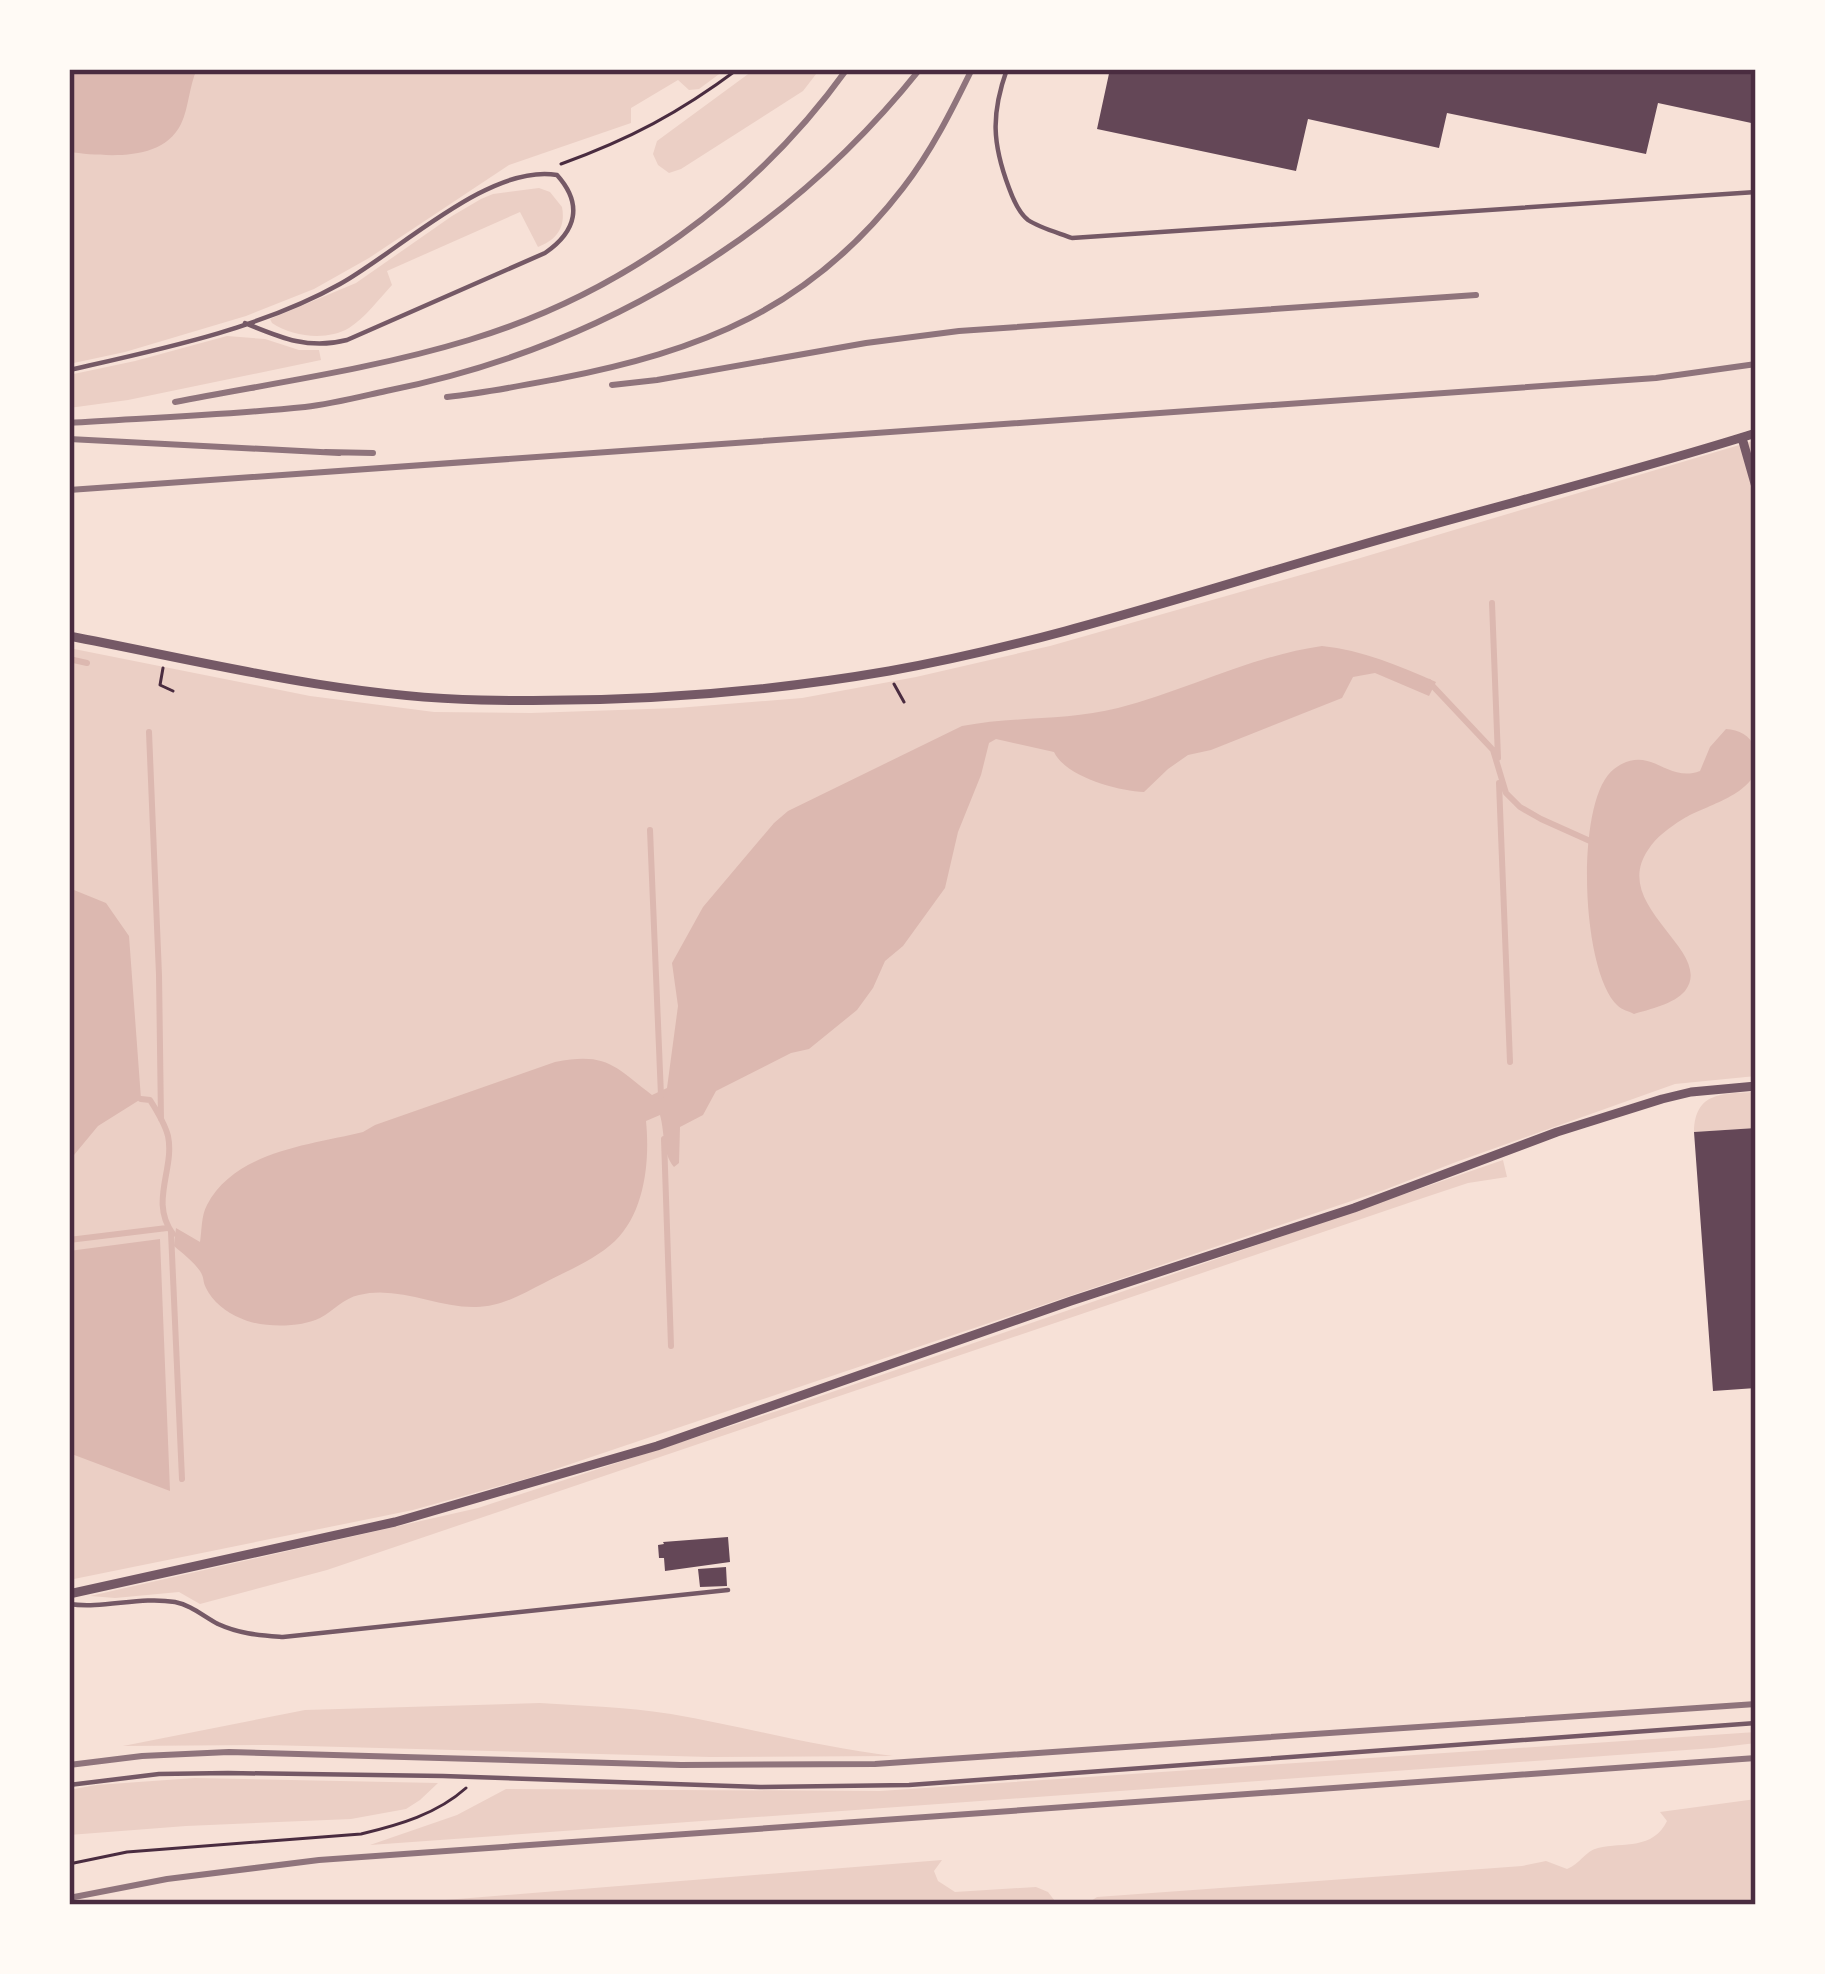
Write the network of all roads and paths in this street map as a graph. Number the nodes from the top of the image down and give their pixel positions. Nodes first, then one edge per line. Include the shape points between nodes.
1 (738, 69) edge
2 (1007, 69) edge
3 (539, 172) junction
4 (1756, 192) edge
5 (245, 323) junction
6 (69, 370) edge
7 (1756, 434) edge
8 (1742, 438) junction
9 (1756, 487) edge
10 (69, 635) edge
11 (166, 654) junction
12 (889, 671) junction
13 (173, 691) dead end
14 (904, 702) dead end
15 (1756, 1086) edge
16 (728, 1590) dead end
17 (69, 1594) edge
18 (69, 1604) edge
19 (1756, 1724) edge
20 (476, 1778) junction
21 (69, 1785) edge
22 (69, 1864) edge

1 - 3 path via 635,135
2 - 4 lane via 994,132 1014,202 1027,219 1072,238
3 - 5 lane via 487,188 339,285
3 - 5 lane via 565,184 574,213 545,253 328,345 293,342
5 - 6 lane
7 - 8 street
8 - 9 street
8 - 12 street via 1058,633
10 - 11 street
11 - 12 street via 331,686 476,700 665,697
11 - 13 path via 160,685
12 - 14 path
15 - 17 street via 1691,1092 1557,1132 657,1446 395,1522
16 - 18 lane via 283,1637 242,1634 171,1601
19 - 20 lane via 909,1785
20 - 21 lane via 159,1774
20 - 22 path via 430,1813 361,1834 127,1852

